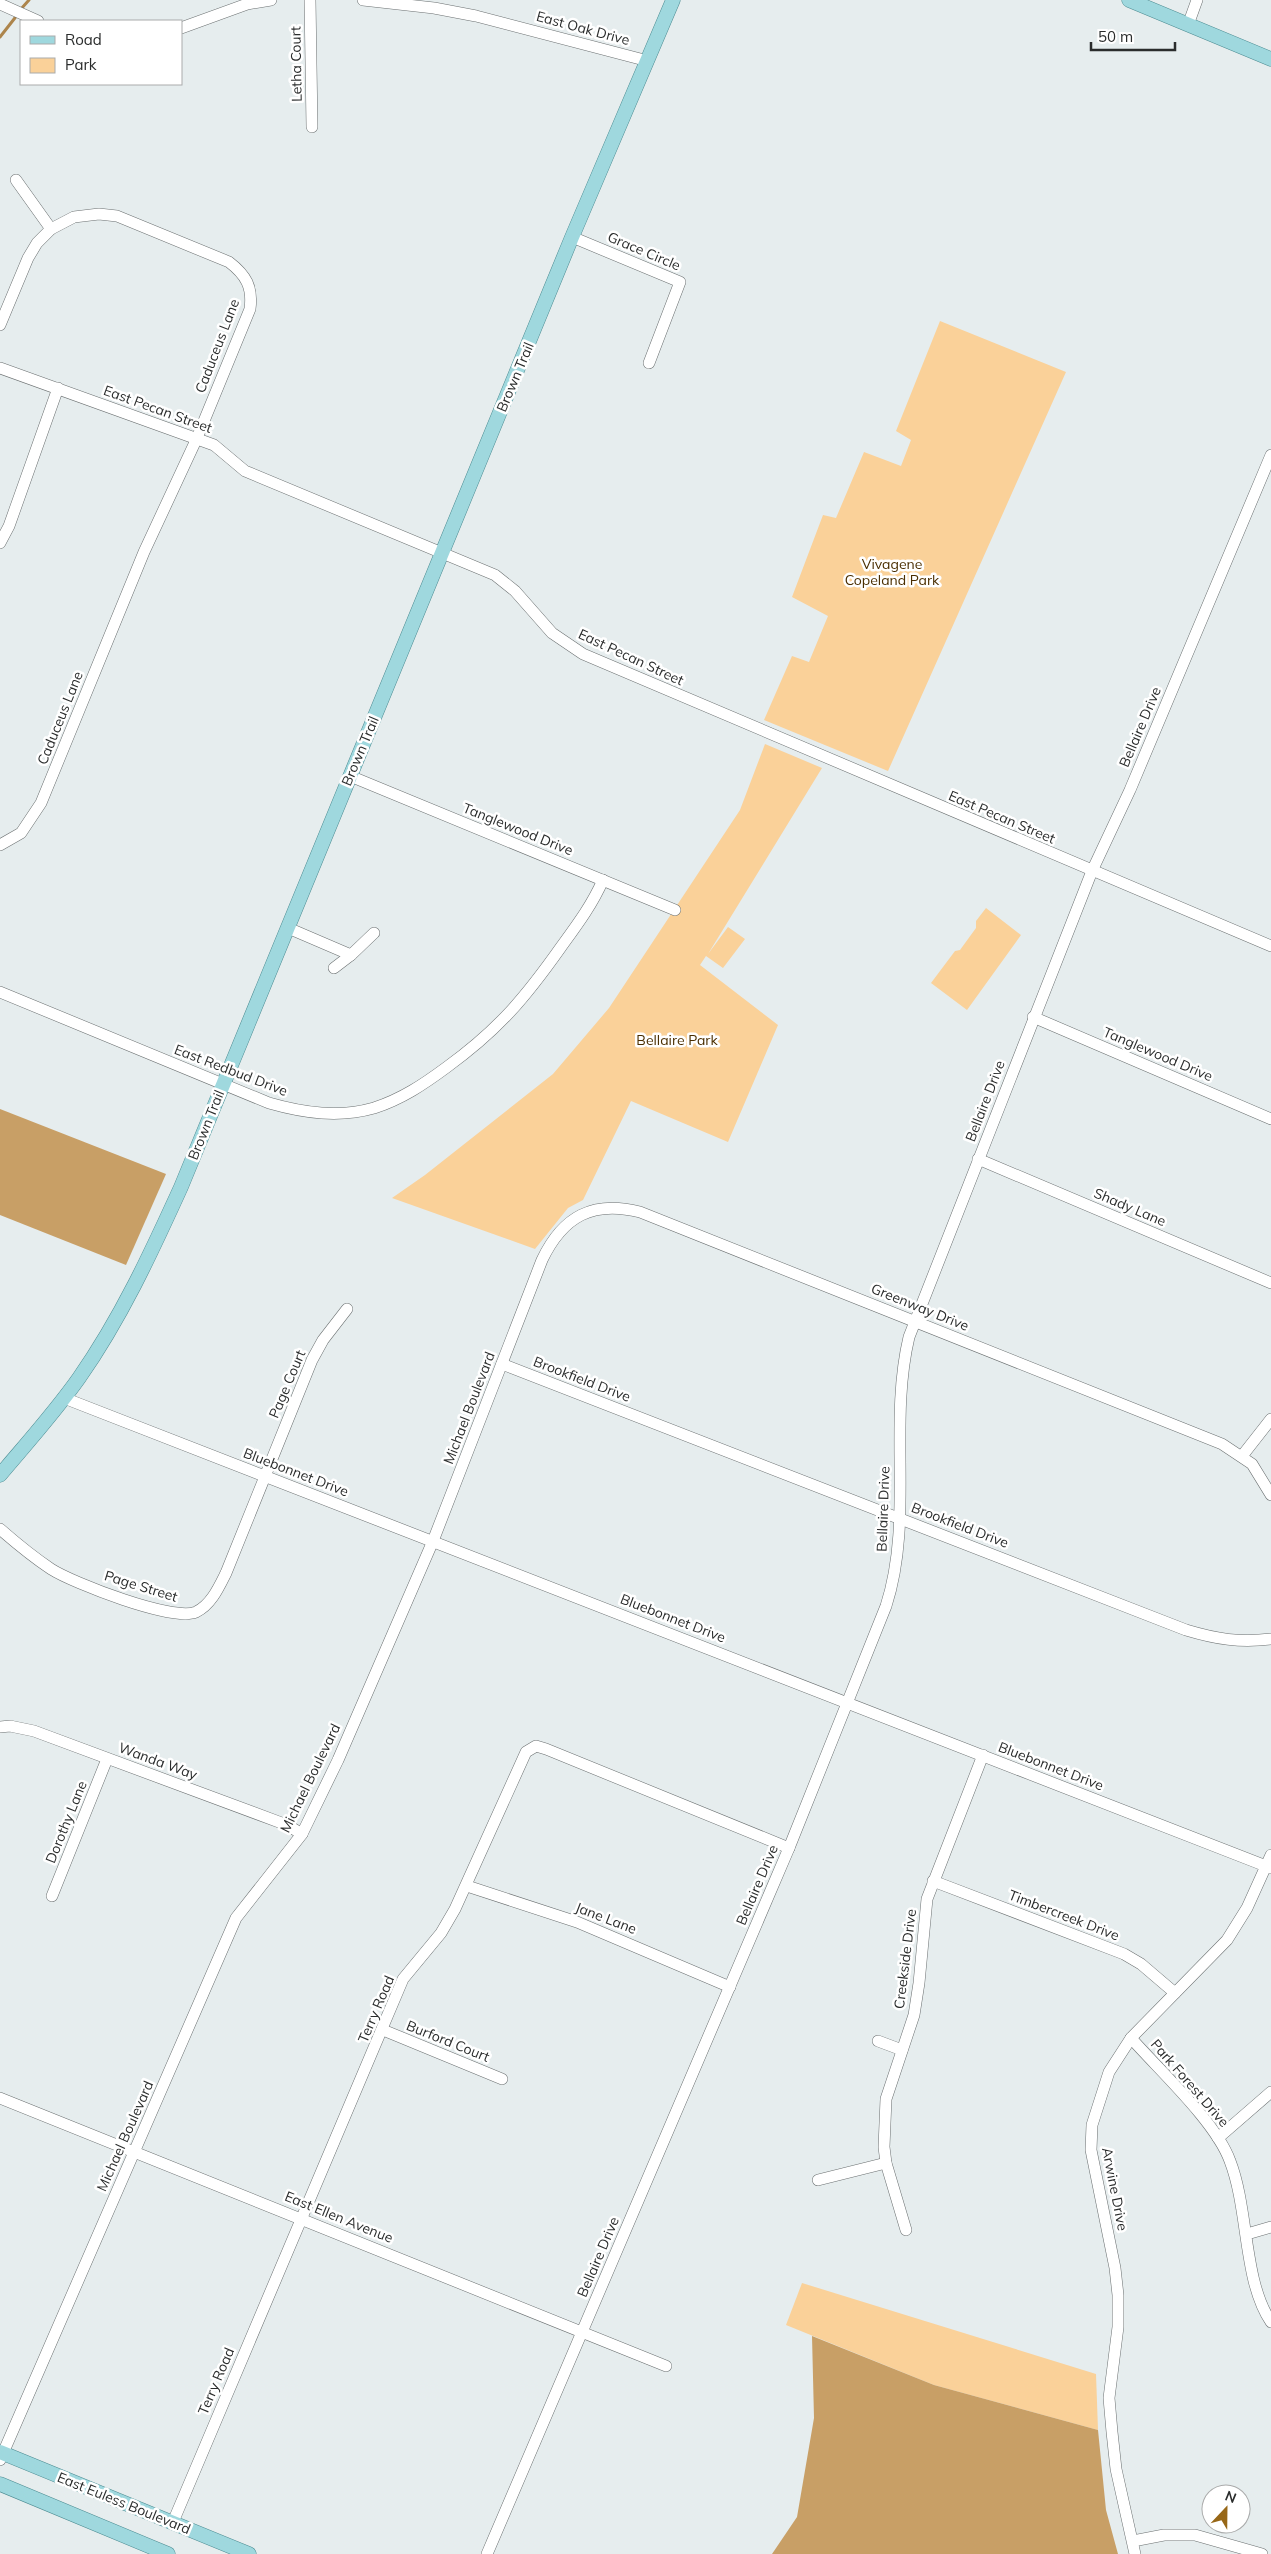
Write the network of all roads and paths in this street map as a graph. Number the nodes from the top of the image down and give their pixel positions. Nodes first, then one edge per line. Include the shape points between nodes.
1 (271, 0) edge
2 (310, 0) edge
3 (363, 0) edge
4 (673, 0) edge
5 (1129, 0) edge
6 (1196, 0) edge
7 (0, 4) edge
8 (35, 20) edge
9 (1188, 25) junction
10 (182, 28) edge
11 (1271, 59) edge
12 (648, 61) junction
13 (312, 127) dead end
14 (16, 180) dead end
15 (51, 229) junction
16 (572, 237) junction
17 (0, 325) edge
18 (648, 363) dead end
19 (0, 368) edge
20 (58, 388) junction
21 (197, 438) junction
22 (1271, 455) edge
23 (0, 543) edge
24 (443, 553) junction
25 (350, 776) junction
26 (0, 846) edge
27 (1092, 871) junction
28 (603, 880) junction
29 (675, 910) dead end
30 (288, 928) junction
31 (374, 933) dead end
32 (1271, 946) edge
33 (351, 955) junction
34 (334, 968) dead end
35 (0, 992) edge
36 (1034, 1017) junction
37 (223, 1084) junction
38 (1271, 1119) edge
39 (978, 1159) junction
40 (582, 1215) joint
41 (1271, 1283) edge
42 (347, 1309) dead end
43 (915, 1321) junction
44 (502, 1364) junction
45 (64, 1398) junction
46 (1271, 1419) edge
47 (1242, 1456) junction
48 (0, 1474) edge
49 (265, 1476) junction
50 (1271, 1495) edge
51 (898, 1518) junction
52 (0, 1529) edge
53 (433, 1541) junction
54 (1271, 1640) edge
55 (848, 1702) junction
56 (0, 1727) edge
57 (983, 1755) junction
58 (108, 1759) junction
59 (302, 1834) junction
60 (790, 1848) junction
61 (1271, 1855) edge
62 (1269, 1868) edge
63 (934, 1881) junction
64 (467, 1886) junction
65 (52, 1896) dead end
66 (730, 1987) junction
67 (1175, 1993) junction
68 (383, 2030) junction
69 (1131, 2038) junction
70 (878, 2041) dead end
71 (902, 2050) junction
72 (502, 2079) dead end
73 (1271, 2092) edge
74 (0, 2098) edge
75 (1218, 2138) junction
76 (135, 2151) junction
77 (886, 2162) junction
78 (818, 2180) dead end
79 (302, 2218) junction
80 (1271, 2227) edge
81 (906, 2230) dead end
82 (1247, 2234) junction
83 (1271, 2322) edge
84 (582, 2331) junction
85 (666, 2366) dead end
86 (1, 2455) edge
87 (0, 2484) edge
88 (172, 2522) junction
89 (1133, 2541) junction
90 (168, 2554) edge
91 (249, 2554) edge
92 (487, 2554) edge
93 (1135, 2554) edge
94 (1262, 2554) edge

1 - 10 street via 248,4
2 - 13 street, Letha Court
3 - 12 street, East Oak Drive via 476,16
4 - 12 main road, Brown Trail
5 - 9 main road
6 - 9 street
7 - 8 street
9 - 11 main road
12 - 16 main road, Brown Trail
14 - 15 street
15 - 17 street, Caduceus Lane via 28,258
15 - 21 street, Caduceus Lane via 86,214 117,216 229,262 241,271 249,283 250,309
16 - 18 street, Grace Circle via 680,282
16 - 24 main road, Brown Trail
19 - 20 street, East Pecan Street
20 - 21 street, East Pecan Street
20 - 23 street via 19,500
21 - 24 street, East Pecan Street via 214,445 245,471
21 - 26 street, Caduceus Lane via 144,552 41,803 21,833
22 - 27 street, Bellaire Drive
24 - 25 main road, Brown Trail
24 - 27 street, East Pecan Street via 506,582 552,633 583,654
25 - 28 street, Tanglewood Drive
25 - 30 main road, Brown Trail
27 - 32 street, East Pecan Street
27 - 36 street, Bellaire Drive
28 - 29 street, Tanglewood Drive
28 - 37 street, East Redbud Drive via 594,901 504,1020 470,1050 408,1094 373,1108 317,1113 292,1110
30 - 33 street
30 - 37 main road, Brown Trail
31 - 33 street
33 - 34 street
35 - 37 street, East Redbud Drive
36 - 38 street, Tanglewood Drive
36 - 39 street, Bellaire Drive
37 - 45 main road, Brown Trail via 147,1262 124,1307
39 - 41 street, Shady Lane
39 - 43 street, Bellaire Drive
40 - 43 street, Greenway Drive via 608,1207 640,1212
40 - 44 street, Michael Boulevard via 562,1228 549,1245
42 - 49 street, Page Court via 312,1360
43 - 47 street, Greenway Drive via 1222,1444
43 - 51 street, Bellaire Drive via 903,1370
44 - 51 street, Brookfield Drive
44 - 53 street, Michael Boulevard
45 - 48 main road, Brown Trail
45 - 49 street, Bluebonnet Drive
46 - 47 street
47 - 50 street via 1252,1464
49 - 52 street, Page Street via 217,1590 203,1608 189,1614 152,1608 71,1580 51,1569
49 - 53 street, Bluebonnet Drive
51 - 54 street, Brookfield Drive via 1214,1639
51 - 55 street, Bellaire Drive via 898,1548 892,1586
53 - 55 street, Bluebonnet Drive
53 - 59 street, Michael Boulevard via 338,1760
55 - 57 street, Bluebonnet Drive
55 - 60 street, Bellaire Drive
56 - 58 street, Wanda Way via 34,1731
57 - 62 street, Bluebonnet Drive
57 - 63 street, Creekside Drive
58 - 59 street, Wanda Way via 287,1825
58 - 65 street, Dorothy Lane
59 - 76 street, Michael Boulevard via 236,1918
60 - 64 street, Terry Road via 536,1746 526,1752 517,1770
60 - 66 street, Bellaire Drive
61 - 62 street, Arwine Drive
62 - 67 street, Arwine Drive via 1236,1927
63 - 67 street, Timbercreek Drive via 1124,1954
63 - 71 street, Creekside Drive via 924,1917 920,1983 914,2015
64 - 66 street, Jane Lane via 577,1922
64 - 68 street, Terry Road via 441,1933 403,1979
66 - 84 street, Bellaire Drive
67 - 69 street, Arwine Drive
68 - 72 street, Burford Court
68 - 79 street, Terry Road
69 - 75 street, Park Forest Drive
69 - 89 street, Arwine Drive via 1100,2095 1092,2124 1091,2150 1115,2268 1118,2328 1110,2376 1112,2432 1116,2469
70 - 71 street
71 - 77 street, Creekside Drive via 886,2099
73 - 75 street
74 - 76 street, East Ellen Avenue
75 - 82 street, Park Forest Drive via 1230,2159
76 - 79 street, East Ellen Avenue
76 - 86 street, Michael Boulevard
77 - 78 street
77 - 81 street, Creekside Drive
79 - 84 street, East Ellen Avenue
79 - 88 street, Terry Road
80 - 82 street
82 - 83 street, Park Forest Drive via 1256,2290
84 - 85 street, East Ellen Avenue
84 - 92 street, Bellaire Drive
86 - 88 main road, East Euless Boulevard
87 - 90 main road
88 - 91 main road, East Euless Boulevard
89 - 93 street, Arwine Drive
89 - 94 street via 1164,2535 1195,2536

